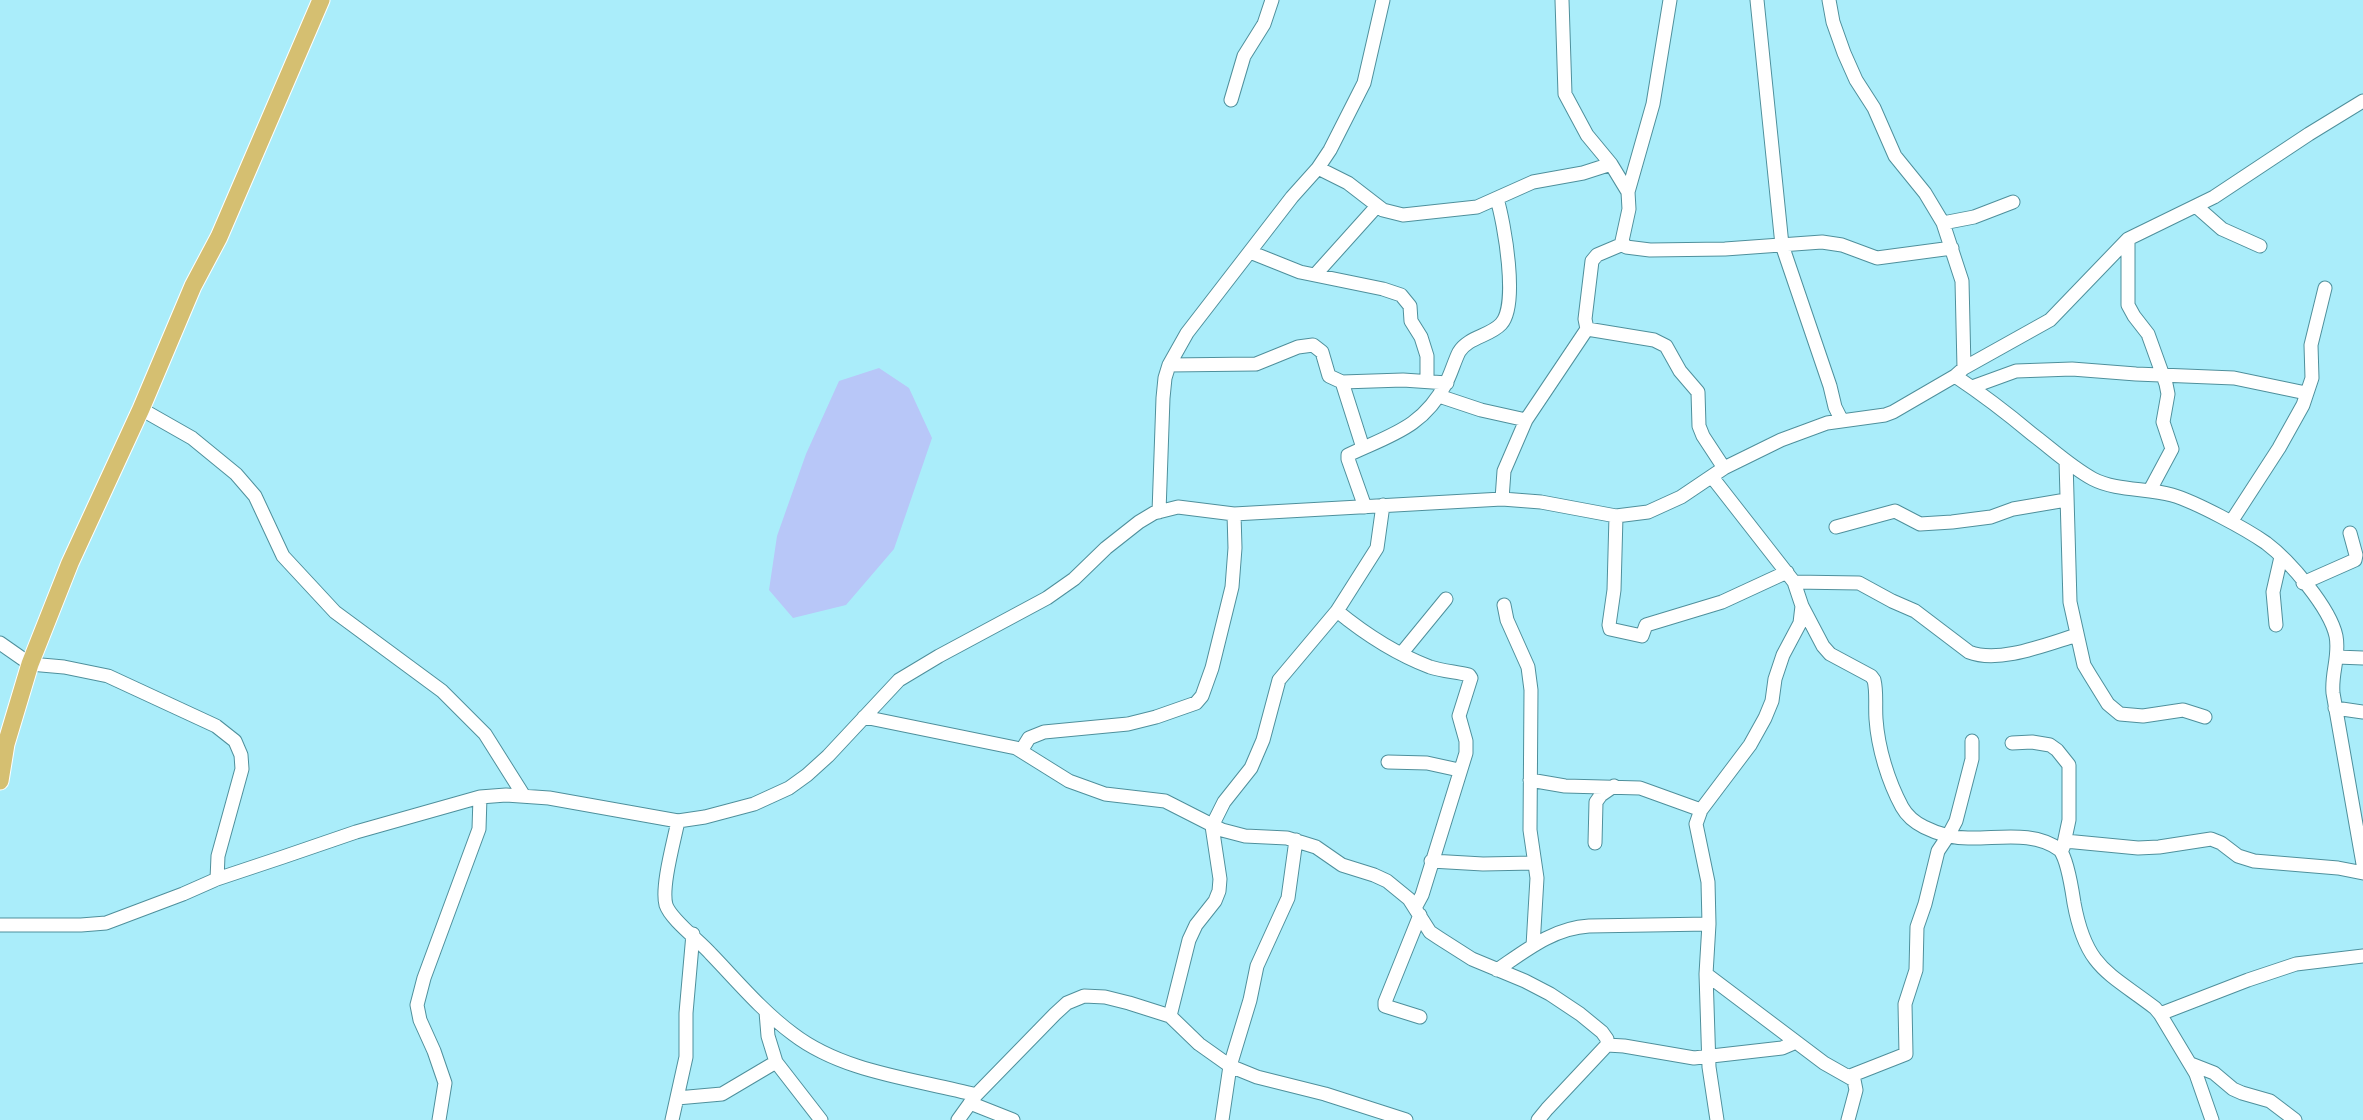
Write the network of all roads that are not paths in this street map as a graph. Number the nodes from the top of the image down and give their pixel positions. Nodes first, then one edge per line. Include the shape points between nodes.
1 (321, 0) edge
2 (1272, 0) edge
3 (1383, 0) edge
4 (1562, 0) edge
5 (1670, 0) edge
6 (1757, 0) edge
7 (1829, 0) edge
8 (1231, 100) dead end
9 (2363, 101) edge
10 (1611, 164) junction
11 (1318, 168) junction
12 (1628, 192) junction
13 (1497, 199) junction
14 (2013, 202) dead end
15 (1377, 206) junction
16 (2197, 207) junction
17 (1943, 223) junction
18 (2128, 239) junction
19 (1623, 244) junction
20 (1782, 245) junction
21 (2260, 246) dead end
22 (1952, 248) junction
23 (1250, 252) junction
24 (1315, 275) junction
25 (2325, 288) dead end
26 (1587, 329) junction
27 (1169, 365) junction
28 (1960, 372) junction
29 (2163, 374) junction
30 (1427, 380) junction
31 (1342, 382) junction
32 (1447, 383) junction
33 (1972, 387) junction
34 (2306, 393) junction
35 (1439, 396) junction
36 (141, 409) junction
37 (1526, 420) junction
38 (1842, 421) junction
39 (1364, 448) junction
40 (2066, 461) junction
41 (1724, 468) junction
42 (1712, 476) junction
43 (2150, 490) junction
44 (1502, 498) junction
45 (2066, 500) junction
46 (1383, 505) junction
47 (1364, 508) junction
48 (1159, 512) junction
49 (1234, 514) junction
50 (1616, 516) junction
51 (2231, 522) junction
52 (1836, 527) dead end
53 (2350, 533) dead end
54 (2281, 557) junction
55 (1790, 577) junction
56 (2303, 583) junction
57 (1446, 599) dead end
58 (1504, 605) dead end
59 (1802, 606) junction
60 (1337, 611) junction
61 (2276, 625) dead end
62 (2077, 635) junction
63 (0, 643) edge
64 (1401, 654) junction
65 (2337, 657) junction
66 (2363, 658) edge
67 (30, 664) junction
68 (2335, 708) junction
69 (2363, 712) edge
70 (864, 717) junction
71 (2205, 717) dead end
72 (1972, 741) dead end
73 (2012, 743) dead end
74 (1021, 751) junction
75 (1388, 762) dead end
76 (1459, 770) junction
77 (1530, 780) junction
78 (0, 781) edge
79 (1614, 786) junction
80 (524, 796) junction
81 (480, 797) junction
82 (1701, 810) junction
83 (678, 821) junction
84 (1212, 826) junction
85 (1948, 836) junction
86 (1296, 840) junction
87 (1595, 843) dead end
88 (2063, 847) junction
89 (1431, 861) junction
90 (1534, 863) junction
91 (2363, 864) edge
92 (2363, 873) edge
93 (217, 879) junction
94 (1418, 911) junction
95 (1709, 924) junction
96 (0, 925) edge
97 (693, 934) junction
98 (1533, 946) junction
99 (2363, 956) edge
100 (1497, 970) junction
101 (1706, 974) junction
102 (766, 1012) junction
103 (2160, 1014) junction
104 (1170, 1016) junction
105 (1420, 1017) dead end
106 (1796, 1042) junction
107 (1607, 1045) junction
108 (1709, 1058) junction
109 (776, 1062) junction
110 (2191, 1064) junction
111 (1230, 1066) junction
112 (1850, 1076) junction
113 (677, 1098) junction
114 (973, 1099) junction
115 (1370, 1115) edge
116 (439, 1120) edge
117 (672, 1120) edge
118 (821, 1120) edge
119 (958, 1120) edge
120 (1013, 1120) edge
121 (1222, 1120) edge
122 (1406, 1120) edge
123 (1538, 1120) edge
124 (1717, 1120) edge
125 (1848, 1120) edge
126 (2212, 1120) edge
127 (2295, 1120) edge

1 - 36 main road via 219,237 193,286
2 - 8 street via 1264,24 1244,56
3 - 11 street via 1364,83
4 - 10 street via 1565,94 1587,135
5 - 12 street via 1653,104
6 - 20 street
7 - 17 street via 1833,22 1856,80 1874,108 1895,156 1925,193
9 - 16 street
10 - 12 street
10 - 13 street via 1583,173 1533,182
11 - 15 street via 1353,186
11 - 23 street
12 - 19 street via 1630,200
13 - 15 street via 1463,210 1413,214 1386,211
13 - 32 street via 1504,224 1509,276 1507,315 1497,328 1463,347
14 - 17 street via 1974,217
15 - 24 street
16 - 18 street
16 - 21 street via 2222,230
17 - 22 street
18 - 28 street via 2050,320
18 - 29 street via 2128,304 2148,334
19 - 20 street via 1628,248 1650,250
19 - 26 street via 1597,255 1592,261 1585,318
20 - 22 street via 1822,242 1842,245 1876,258
20 - 38 street
22 - 28 street via 1962,281
23 - 24 street via 1284,267
23 - 27 street via 1186,333
24 - 30 street via 1383,289 1402,297 1410,306 1411,321 1421,337 1427,356
25 - 34 street via 2311,344 2312,378
26 - 37 street
26 - 41 street via 1654,340 1666,346 1680,371 1698,392 1699,426
27 - 31 street via 1256,364 1298,347 1313,345 1322,352 1329,376
27 - 48 street via 1163,398
28 - 33 street
28 - 38 street via 1893,412
29 - 33 street via 2072,369 2016,371
29 - 34 street via 2234,378
29 - 43 street via 2168,394 2163,422 2172,449
30 - 31 street
30 - 32 street
31 - 39 street
32 - 35 street
33 - 40 street
34 - 51 street via 2292,426
35 - 37 street via 1481,410
35 - 39 street via 1410,427
36 - 67 main road via 70,563
36 - 80 street via 192,438 236,474 255,496 283,556 335,612 396,655 453,701 485,734
37 - 44 street via 1504,471
38 - 41 street via 1800,432
39 - 47 street via 1347,457
40 - 43 street via 2103,483
40 - 45 street
41 - 42 street
42 - 50 street via 1681,497 1648,512
42 - 55 street
43 - 51 street via 2174,496
44 - 46 street
44 - 50 street via 1542,502
45 - 52 street via 2013,509 1991,517 1952,522 1920,524 1895,511
45 - 62 street via 2070,602
46 - 47 street
46 - 60 street via 1380,538 1374,555
47 - 49 street
48 - 49 street via 1178,507
48 - 70 street via 1139,522 1047,598 899,680
49 - 74 street via 1232,587 1212,668 1202,696 1196,703 1128,724 1072,728 1039,734 1029,738
50 - 55 street via 1614,590 1609,625 1615,632 1642,636 1646,625 1722,602
51 - 54 street via 2265,543
53 - 56 street via 2355,560
54 - 56 street
54 - 61 street via 2273,592
55 - 59 street
55 - 62 street via 1860,583 1892,602 1915,611 1975,655 2028,650
56 - 65 street via 2330,617 2336,635
57 - 64 street
58 - 77 street via 1507,620 1521,648 1529,673 1532,714
59 - 82 street via 1800,623 1783,655 1775,678 1772,701 1765,718 1750,745
59 - 85 street via 1826,650 1836,659 1871,676 1874,680 1878,739 1902,807 1915,822
60 - 64 street via 1364,633
60 - 84 street via 1279,680 1263,740 1251,768 1224,802
62 - 71 street via 2084,665 2115,711 2126,716 2142,716 2183,710
63 - 67 street
64 - 76 street via 1431,667 1469,675 1471,678 1460,714 1467,746
65 - 66 street
65 - 68 street via 2331,679
67 - 78 main road via 6,744
67 - 93 street via 64,667 108,676 216,726 235,741 241,755 242,769 218,856
68 - 69 street
68 - 91 street
70 - 74 street
70 - 83 street via 828,756 789,788 754,804
72 - 85 street via 1972,759 1956,821
73 - 88 street via 2032,742 2050,745 2069,765 2069,820
74 - 84 street via 1074,784 1105,794 1165,801
75 - 76 street via 1427,763
76 - 89 street
77 - 79 street via 1565,786
77 - 90 street via 1530,830
79 - 82 street via 1650,790
79 - 87 street via 1596,802
80 - 81 street
80 - 83 street via 549,798
81 - 93 street via 356,832
81 - 116 street via 479,829 424,978 417,1005 420,1020 445,1083
82 - 95 street via 1696,828 1708,882
83 - 97 street via 665,892 666,901 676,919
84 - 86 street via 1245,836
84 - 104 street via 1220,879 1219,892 1196,925 1189,940
85 - 88 street via 2005,836
85 - 112 street via 1938,850 1918,927 1916,970 1905,1004 1906,1054
86 - 94 street via 1316,847 1342,865 1381,878 1401,892
86 - 111 street via 1286,907 1257,966 1250,1000
88 - 92 street via 2159,847 2208,839 2221,842 2238,856 2254,861 2331,867
88 - 103 street via 2076,915 2093,958 2104,972
89 - 90 street
89 - 94 street
90 - 98 street via 1537,878
93 - 96 street via 106,923
94 - 100 street via 1430,932 1450,946
94 - 105 street via 1385,1002 1386,1006
95 - 98 street via 1581,927 1556,934
95 - 101 street
97 - 102 street
97 - 113 street via 686,1013 686,1057
98 - 100 street
99 - 103 street via 2296,964
100 - 107 street via 1536,986 1580,1014 1605,1036
101 - 106 street
101 - 108 street
102 - 109 street via 768,1036
102 - 114 street via 794,1035 836,1057 873,1071
103 - 110 street
104 - 111 street via 1199,1044
104 - 114 street via 1105,997 1078,998 1067,1003 1055,1014
106 - 108 street via 1782,1048
106 - 112 street via 1824,1063
107 - 108 street via 1687,1058
107 - 123 street
108 - 124 street
109 - 113 street via 722,1094
109 - 118 street
110 - 126 street via 2202,1086
110 - 127 street via 2214,1073 2238,1091 2270,1101
111 - 115 street via 1257,1077 1325,1094
111 - 121 street
112 - 125 street via 1854,1080 1856,1090
113 - 117 street
114 - 119 street
114 - 120 street
115 - 122 street

